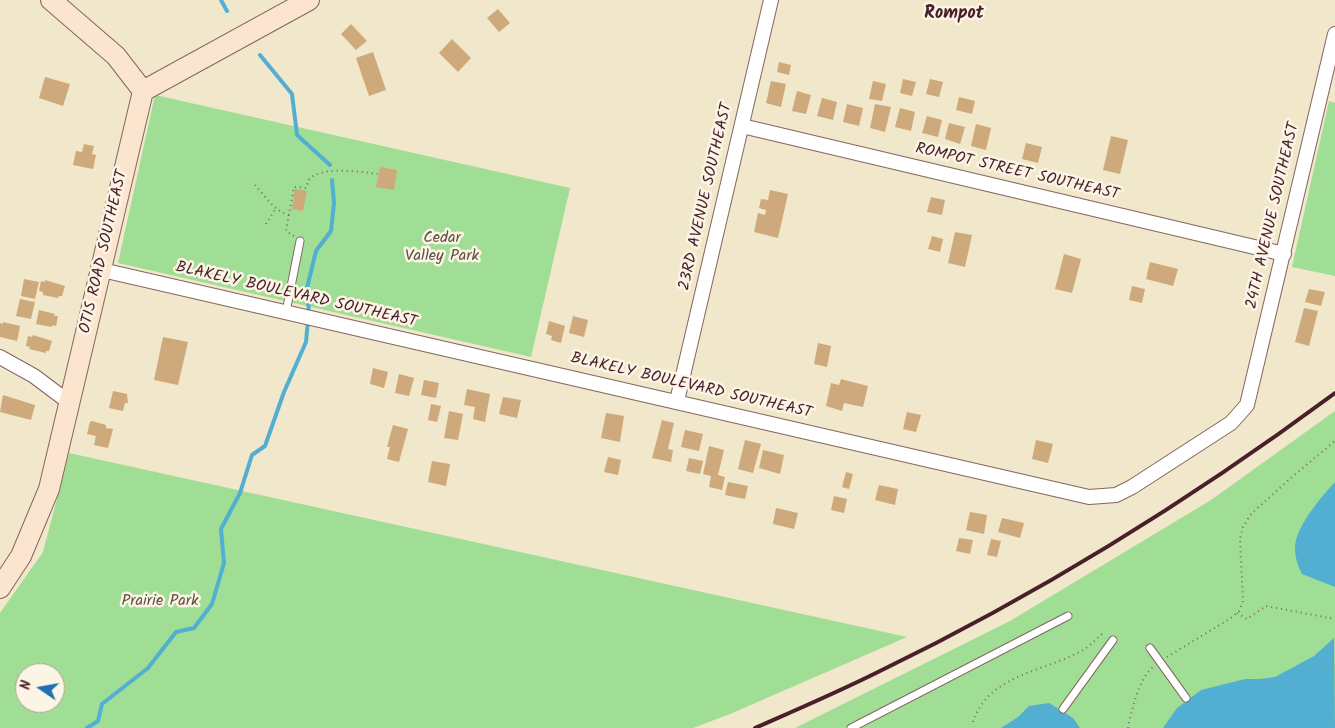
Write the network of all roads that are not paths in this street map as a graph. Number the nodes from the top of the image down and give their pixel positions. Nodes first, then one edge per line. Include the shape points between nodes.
1 (51, 0) edge
2 (309, 0) edge
3 (771, 0) edge
4 (1335, 34) edge
5 (143, 91) junction
6 (742, 126) junction
7 (300, 240) road end
8 (1284, 254) junction
9 (102, 270) junction
10 (288, 312) junction
11 (0, 358) edge
12 (677, 401) junction
13 (70, 402) junction
14 (1247, 405) joint
15 (0, 588) edge
16 (1068, 616) dead end
17 (1113, 640) dead end
18 (1150, 648) dead end
19 (1186, 698) dead end
20 (1063, 709) dead end
21 (851, 728) edge

1 - 5 street via 116,56
2 - 5 street
3 - 6 street, 23RD AVENUE SOUTHEAST
4 - 8 street, 24TH AVENUE SOUTHEAST
5 - 9 street, OTIS ROAD SOUTHEAST
6 - 8 street, ROMPOT STREET SOUTHEAST
6 - 12 street, 23RD AVENUE SOUTHEAST
7 - 10 lane
8 - 14 street, 24TH AVENUE SOUTHEAST
9 - 10 street, BLAKELY BOULEVARD SOUTHEAST
9 - 13 street, OTIS ROAD SOUTHEAST
10 - 12 street, BLAKELY BOULEVARD SOUTHEAST
11 - 13 street via 34,376
12 - 14 street, BLAKELY BOULEVARD SOUTHEAST via 1089,497 1116,495 1132,488 1231,423
13 - 15 street, OTIS ROAD SOUTHEAST via 49,489 21,556
16 - 21 lane
17 - 20 lane
18 - 19 lane

